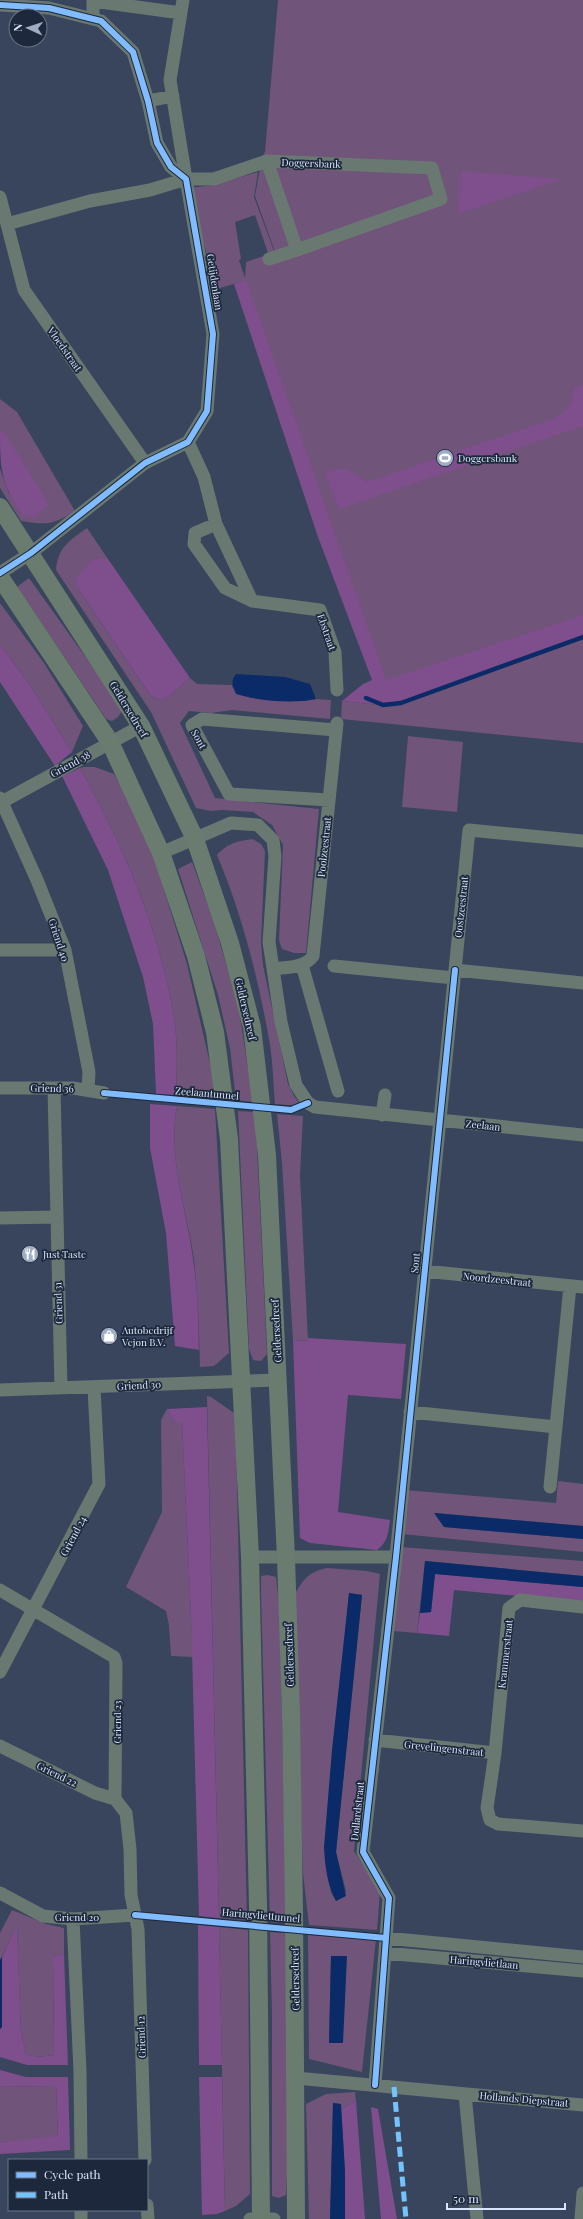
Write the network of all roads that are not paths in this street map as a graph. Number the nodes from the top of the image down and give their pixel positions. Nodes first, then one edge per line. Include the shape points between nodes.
1 (0, 5) edge
2 (182, 6) edge
3 (93, 19) junction
4 (173, 96) junction
5 (148, 101) junction
6 (267, 161) junction
7 (186, 179) junction
8 (0, 197) edge
9 (8, 224) junction
10 (297, 250) junction
11 (269, 259) dead end
12 (188, 442) junction
13 (145, 463) junction
14 (0, 506) edge
15 (216, 524) junction
16 (31, 553) junction
17 (0, 573) edge
18 (0, 577) edge
19 (252, 601) junction
20 (336, 690) dead end
21 (141, 726) junction
22 (336, 727) joint
23 (110, 742) junction
24 (329, 800) junction
25 (1, 801) edge
26 (195, 839) junction
27 (583, 841) edge
28 (161, 853) junction
29 (0, 950) edge
30 (65, 950) junction
31 (302, 965) junction
32 (334, 966) dead end
33 (273, 969) junction
34 (454, 974) junction
35 (583, 984) edge
36 (0, 1088) edge
37 (54, 1088) junction
38 (88, 1090) junction
39 (338, 1091) dead end
40 (104, 1093) dead end
41 (385, 1095) dead end
42 (382, 1115) junction
43 (439, 1121) junction
44 (583, 1135) edge
45 (56, 1217) junction
46 (0, 1218) edge
47 (424, 1271) junction
48 (577, 1287) edge
49 (278, 1380) junction
50 (242, 1382) junction
51 (61, 1388) junction
52 (94, 1388) junction
53 (0, 1390) edge
54 (410, 1412) junction
55 (556, 1427) junction
56 (550, 1487) dead end
57 (250, 1557) junction
58 (286, 1558) junction
59 (396, 1558) junction
60 (0, 1590) edge
61 (583, 1606) edge
62 (34, 1609) junction
63 (0, 1672) edge
64 (375, 1740) junction
65 (0, 1746) edge
66 (495, 1753) junction
67 (115, 1799) junction
68 (583, 1831) edge
69 (0, 1893) edge
70 (135, 1915) junction
71 (73, 1919) junction
72 (386, 1938) junction
73 (385, 1953) junction
74 (583, 1957) edge
75 (583, 1971) edge
76 (296, 2078) junction
77 (375, 2085) junction
78 (465, 2094) junction
79 (583, 2105) edge
80 (81, 2159) edge
81 (145, 2159) edge
82 (583, 2193) edge
83 (250, 2219) edge
84 (261, 2219) edge
85 (274, 2219) edge
86 (296, 2219) edge
87 (477, 2219) edge
88 (581, 2219) edge

1 - 3 street via 49,8
2 - 3 street, Getijdenlaan via 93,1
2 - 4 street, Getijdenlaan via 170,80
3 - 5 street via 102,21 133,52
4 - 5 street
4 - 7 street, Getijdenlaan
5 - 7 street via 158,143 171,166
6 - 7 street, Doggersbank via 214,179
6 - 10 street, Doggersbank
6 - 10 street, Doggersbank via 432,168 441,199
7 - 9 street via 150,190 90,200
7 - 12 street, Getijdenlaan via 213,334 207,411
8 - 9 street, Vloedstraat
9 - 13 street, Vloedstraat via 24,290
10 - 11 street, Doggersbank
12 - 13 street
12 - 15 street via 204,477
13 - 16 street
14 - 16 main road, Geldersedreef
15 - 19 street
15 - 19 street, Ebstraat via 195,534 194,544 226,588
16 - 17 street
16 - 21 main road, Geldersedreef
18 - 23 main road
19 - 20 street, Ebstraat via 320,610 334,652
21 - 23 street, Griend 38
21 - 26 main road, Geldersedreef
22 - 24 street, Poolzeestraat
22 - 24 street, Sont via 202,718 192,725 229,794
23 - 25 street, Griend 38
23 - 28 main road
24 - 31 street, Poolzeestraat via 313,956 309,962
25 - 30 street, Griend 40
26 - 28 street
26 - 33 street via 232,823 258,825 273,840 275,856 269,942
26 - 49 main road, Geldersedreef via 230,943 252,1027 263,1120
27 - 34 street, Oostzeestraat via 469,830
28 - 50 main road via 196,956 215,1032 229,1139
29 - 30 street
30 - 38 street, Griend 40 via 89,1072
31 - 33 street
31 - 39 street
32 - 34 street
33 - 42 street, Zeelaan via 281,1022 296,1085 308,1103 315,1107
34 - 35 street
34 - 43 street, Sont
36 - 37 street, Griend 36
37 - 38 street, Griend 36
37 - 45 street, Griend 31
38 - 40 street, Griend 36
41 - 42 street
42 - 43 street, Zeelaan
43 - 44 street, Zeelaan
43 - 47 street, Sont
45 - 46 street
45 - 51 street, Griend 31
47 - 48 street, Noordzeestraat
47 - 54 street, Sont
48 - 55 street, Noordzeestraat
49 - 50 street, Griend 30
49 - 58 main road, Geldersedreef
50 - 52 street, Griend 30
50 - 57 main road
51 - 52 street, Griend 30
51 - 53 street, Griend 30
52 - 62 street, Griend 24 via 99,1484
54 - 55 street
54 - 59 street, Sont
55 - 56 street, Noordzeestraat
57 - 58 street
57 - 84 main road via 258,1908
58 - 59 street
58 - 76 main road, Geldersedreef
59 - 64 street, Dollardstraat
60 - 62 street, Griend 23
61 - 66 street, Krammerstraat via 520,1600 509,1608
62 - 63 street, Griend 24
62 - 67 street, Griend 23 via 114,1657 117,1728
64 - 66 street, Grevelingenstraat
64 - 72 street, Dollardstraat via 363,1852 389,1898
65 - 67 street, Griend 22 via 95,1793
66 - 68 street, Grevelingenstraat via 487,1808 490,1820 498,1824
67 - 70 street via 126,1813 131,1895
69 - 71 street, Griend 20 via 43,1916
70 - 71 street, Griend 20
70 - 81 street, Griend 12 via 138,1929
71 - 80 street
72 - 73 street, Dollardstraat
72 - 74 street, Haringvlietlaan
73 - 75 street, Haringvlietlaan
73 - 77 street, Dollardstraat
76 - 77 street, Hollands Diepstraat
76 - 86 main road, Geldersedreef
77 - 78 street, Hollands Diepstraat
78 - 79 street, Hollands Diepstraat
78 - 87 street, Hollands Diepstraat
82 - 88 street
83 - 84 street
84 - 85 street

